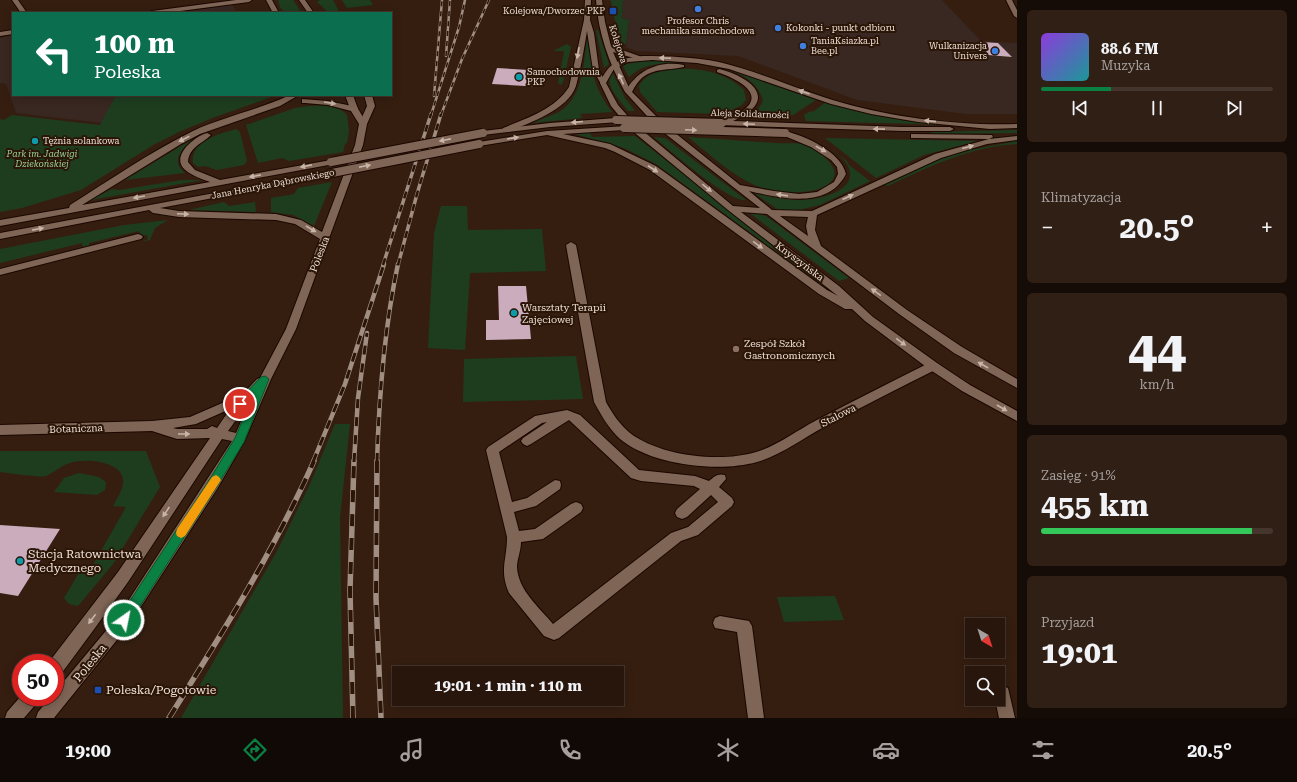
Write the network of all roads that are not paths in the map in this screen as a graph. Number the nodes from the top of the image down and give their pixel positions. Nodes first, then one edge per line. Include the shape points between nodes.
1 (15, 0) edge
2 (249, 0) edge
3 (269, 0) edge
4 (302, 0) edge
5 (588, 0) edge
6 (599, 0) edge
7 (1009, 0) edge
8 (23, 12) edge
9 (159, 12) edge
10 (275, 12) edge
11 (310, 12) edge
12 (1017, 16) edge
13 (586, 20) junction
14 (12, 32) edge
15 (0, 34) edge
16 (610, 48) junction
17 (638, 57) junction
18 (616, 65) junction
19 (603, 83) junction
20 (628, 92) junction
21 (293, 96) edge
22 (317, 96) edge
23 (349, 96) edge
24 (368, 96) edge
25 (304, 101) junction
26 (354, 109) junction
27 (722, 123) junction
28 (363, 124) junction
29 (1017, 126) edge
30 (997, 127) junction
31 (506, 130) junction
32 (483, 133) joint
33 (547, 133) junction
34 (785, 133) junction
35 (933, 133) junction
36 (1017, 137) edge
37 (219, 183) junction
38 (738, 187) junction
39 (731, 208) junction
40 (145, 209) junction
41 (68, 210) junction
42 (771, 213) junction
43 (813, 214) junction
44 (0, 223) edge
45 (0, 236) edge
46 (138, 237) dead end
47 (325, 238) junction
48 (571, 245) dead end
49 (820, 249) junction
50 (0, 272) edge
51 (870, 319) junction
52 (933, 366) junction
53 (265, 379) junction
54 (1017, 384) edge
55 (246, 397) junction
56 (568, 415) junction
57 (1017, 416) edge
58 (192, 421) junction
59 (152, 426) junction
60 (0, 430) edge
61 (218, 434) junction
62 (240, 439) junction
63 (527, 442) dead end
64 (716, 484) junction
65 (556, 485) dead end
66 (576, 508) dead end
67 (507, 509) junction
68 (682, 513) dead end
69 (514, 537) junction
70 (720, 623) dead end
71 (64, 656) edge
72 (23, 706) edge
73 (1004, 706) edge
74 (13, 718) edge
75 (44, 718) edge
76 (756, 718) edge
77 (1007, 718) edge

1 - 8 main road
2 - 9 main road
3 - 10 main road
4 - 11 main road
5 - 13 main road
6 - 16 main road, Kolejowa via 603,28
7 - 12 main road
13 - 19 main road via 591,34 596,70
13 -> 31 main road via 572,87 568,95 548,110
14 - 15 main road
16 - 17 main road
16 - 18 main road, Kolejowa
17 - 18 main road
30 -> 17 main road via 901,118 823,99 718,64
18 - 19 main road via 605,73
20 -> 18 main road, Kolejowa
19 -> 39 main road, Knyszyńska via 615,106 633,127
20 - 27 main road via 635,79 655,68 704,67 732,75 752,89 755,101 750,108
20 - 38 main road via 661,126
21 -> 41 main road via 184,139
22 - 25 main road
23 - 26 main road
24 - 28 main road, Poleska via 371,106
25 -> 26 main road
25 - 37 main road via 207,135 195,142 186,151 186,167
26 - 28 main road
27 -> 31 main road, Aleja Solidarności, bridge via 616,120
35 -> 27 main road, Aleja Solidarności
28 - 47 main road, Poleska via 359,145
29 - 30 main road, Aleja Solidarności
30 - 35 main road, Aleja Solidarności
31 - 32 main road, Aleja Solidarności
32 -> 37 main road, Jana Henryka Dąbrowskiego, bridge
33 -> 34 main road, Aleja Solidarności, bridge via 624,128
40 -> 33 main road, Jana Henryka Dąbrowskiego, bridge
33 -> 51 main road via 607,146 653,168 824,292
34 - 35 main road, Aleja Solidarności
34 -> 38 main road via 830,154 842,171 840,180 833,188 820,194 796,196
35 - 36 main road, Aleja Solidarności
43 -> 36 main road via 938,156 986,142
37 -> 41 main road, Jana Henryka Dąbrowskiego
38 - 42 main road
39 - 42 main road
39 - 51 main road, Knyszyńska via 835,288
45 -> 40 main road, Jana Henryka Dąbrowskiego
40 -> 47 main road via 179,214 276,217 298,222
41 - 44 main road, Jana Henryka Dąbrowskiego
42 - 43 main road
42 - 49 main road
43 - 49 main road via 810,228
46 - 50 main road
47 - 53 main road, Poleska via 290,329
48 - 52 main road, Stalowa via 600,402 608,418 626,437 645,448 669,456 695,460 742,460 756,457
54 -> 49 main road via 958,350
51 -> 52 main road, Knyszyńska
52 -> 57 main road, Knyszyńska via 966,388
53 - 55 main road, Poleska
53 - 62 main road, Poleska
55 - 58 main road, Botaniczna
55 - 61 main road, Poleska
56 - 63 main road
56 - 64 main road via 576,418 635,474
56 - 67 main road via 539,419 492,450
58 - 59 main road, Botaniczna
58 - 61 main road, Botaniczna
59 - 60 main road, Botaniczna
59 -> 61 main road, Botaniczna via 177,434
61 - 62 main road, Botaniczna
61 -> 71 main road, Poleska via 94,618
62 - 75 main road, Poleska via 124,620
64 - 68 main road
64 - 69 main road via 727,502 693,531 676,537 554,633 549,632 514,588 510,565
65 - 67 main road via 531,502
66 - 69 main road via 538,535
67 - 69 main road
70 - 76 main road via 744,626
72 - 74 main road
73 - 77 main road

